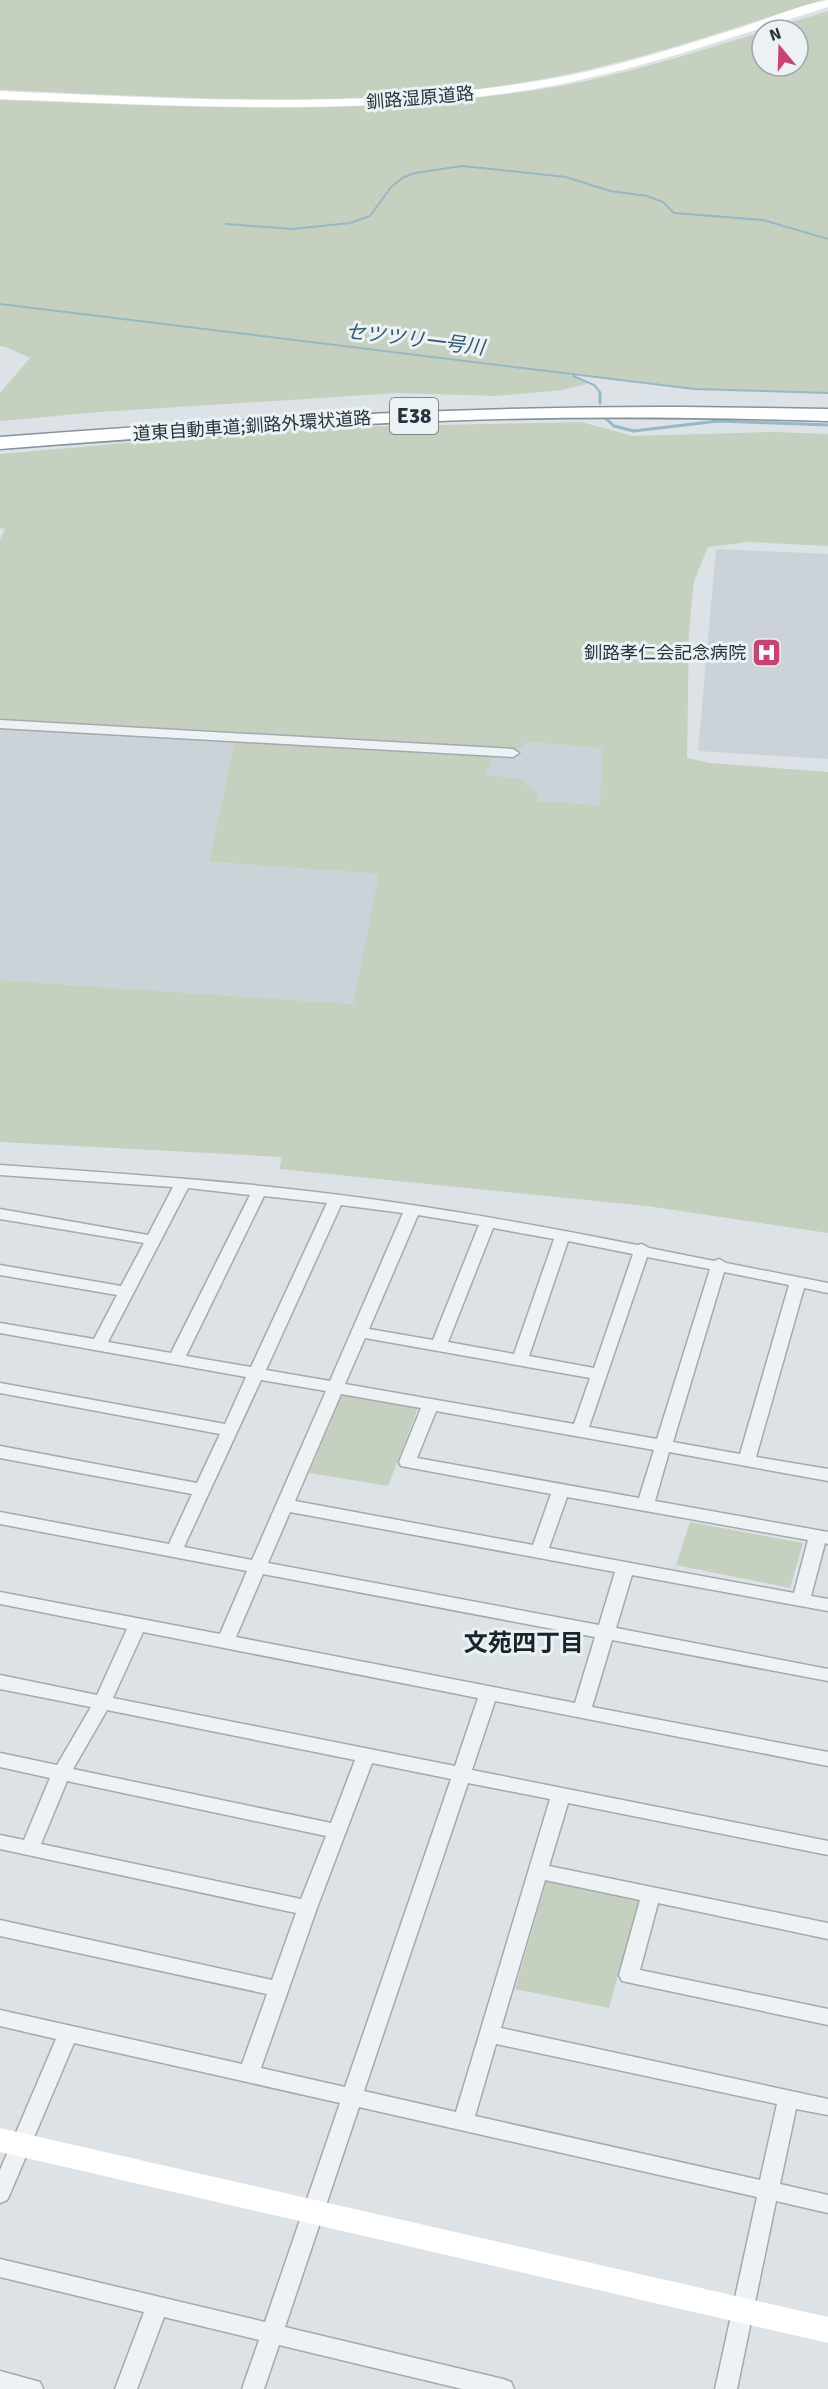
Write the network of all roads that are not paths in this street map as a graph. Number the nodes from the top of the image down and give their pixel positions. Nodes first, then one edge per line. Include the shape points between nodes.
1 (828, 3) edge
2 (0, 95) edge
3 (828, 411) edge
4 (828, 416) edge
5 (0, 438) edge
6 (0, 443) edge
7 (0, 724) edge
8 (513, 753) dead end
9 (0, 1170) edge
10 (183, 1184) junction
11 (259, 1192) junction
12 (336, 1200) junction
13 (412, 1211) junction
14 (0, 1214) edge
15 (488, 1222) junction
16 (563, 1235) junction
17 (152, 1240) junction
18 (642, 1249) junction
19 (718, 1264) junction
20 (0, 1270) edge
21 (798, 1281) junction
22 (828, 1288) edge
23 (125, 1292) junction
24 (0, 1328) edge
25 (358, 1332) junction
26 (98, 1346) junction
27 (439, 1346) junction
28 (176, 1360) junction
29 (520, 1360) junction
30 (254, 1373) junction
31 (600, 1374) junction
32 (335, 1387) junction
33 (0, 1388) edge
34 (430, 1405) junction
35 (228, 1430) junction
36 (580, 1431) junction
37 (663, 1446) junction
38 (0, 1452) edge
39 (747, 1460) junction
40 (828, 1475) edge
41 (561, 1489) junction
42 (201, 1490) junction
43 (645, 1504) junction
44 (285, 1505) junction
45 (0, 1518) edge
46 (823, 1537) edge
47 (174, 1551) junction
48 (539, 1552) junction
49 (256, 1567) junction
50 (625, 1568) junction
51 (0, 1598) edge
52 (801, 1600) junction
53 (828, 1605) edge
54 (137, 1625) junction
55 (606, 1632) junction
56 (225, 1642) junction
57 (828, 1675) edge
58 (0, 1682) edge
59 (489, 1693) junction
60 (102, 1703) junction
61 (582, 1711) junction
62 (366, 1756) junction
63 (828, 1759) edge
64 (0, 1761) edge
65 (61, 1773) junction
66 (461, 1775) junction
67 (561, 1795) junction
68 (336, 1831) junction
69 (0, 1842) edge
70 (30, 1848) junction
71 (828, 1848) edge
72 (538, 1871) junction
73 (651, 1894) junction
74 (307, 1908) junction
75 (827, 1926) edge
76 (0, 1928) edge
77 (279, 1989) junction
78 (828, 2017) edge
79 (0, 2018) edge
80 (68, 2033) junction
81 (489, 2034) junction
82 (249, 2074) junction
83 (352, 2098) junction
84 (788, 2098) junction
85 (828, 2107) edge
86 (463, 2122) junction
87 (10, 2143) edge
88 (768, 2191) junction
89 (0, 2194) edge
90 (828, 2204) edge
91 (313, 2213) junction
92 (0, 2268) edge
93 (157, 2306) junction
94 (742, 2311) junction
95 (828, 2330) edge
96 (272, 2333) junction
97 (0, 2381) edge
98 (32, 2389) edge
99 (126, 2389) edge
100 (253, 2389) edge
101 (503, 2389) edge
102 (726, 2389) edge

1 - 2 street, 釧路湿原道路 via 637,63 536,85 460,95 378,103 272,105
3 - 5 highway, 道東自動車道;釧路外環状道路 / E38 via 641,407 437,411
4 - 6 highway, 道東自動車道;釧路外環状道路 / E38 via 642,411 436,415
7 - 8 street
9 - 10 street
10 - 11 street
10 - 17 street
11 - 12 street
11 - 28 street
12 - 13 street
12 - 30 street
13 - 15 street
13 - 25 street
14 - 17 street
15 - 16 street
15 - 27 street
16 - 18 street
16 - 29 street
17 - 23 street
18 - 19 street
18 - 31 street
19 - 21 street
19 - 37 street
20 - 23 street
21 - 22 street
21 - 39 street
23 - 26 street
24 - 26 street
25 - 27 street
25 - 32 street
26 - 28 street
27 - 29 street
28 - 30 street
29 - 31 street
30 - 32 street
30 - 35 street
31 - 36 street
32 - 34 street
32 - 44 street
33 - 35 street
34 - 36 street
34 - 41 street via 407,1462
35 - 42 street
36 - 37 street
37 - 39 street
37 - 43 street
38 - 42 street
39 - 40 street
41 - 43 street
41 - 48 street
42 - 47 street
43 - 46 street
44 - 48 street
44 - 49 street
45 - 47 street
46 - 52 street
47 - 49 street
48 - 50 street
49 - 55 street
49 - 56 street
50 - 52 street
50 - 55 street
51 - 54 street
52 - 53 street
54 - 56 street
54 - 60 street
55 - 57 street
55 - 61 street
56 - 59 street
58 - 60 street
59 - 61 street
59 - 66 street
60 - 62 street
60 - 65 street
61 - 63 street
62 - 66 street
62 - 68 street
64 - 65 street
65 - 68 street
65 - 70 street
66 - 67 street
66 - 83 street
67 - 71 street
67 - 72 street
68 - 74 street
69 - 70 street
70 - 74 street
72 - 73 street
72 - 81 street
73 - 75 street
73 - 78 street via 629,1975
74 - 77 street
76 - 77 street
77 - 82 street
79 - 80 street
80 - 82 street
80 - 87 street
81 - 84 street
81 - 86 street
82 - 83 street
83 - 86 street
83 - 91 street
84 - 85 street
84 - 88 street
86 - 88 street
87 - 89 street
87 - 91 street
88 - 90 street
88 - 94 street
91 - 94 street
91 - 96 street
92 - 93 street
93 - 96 street
93 - 99 street
94 - 95 street
94 - 102 street
96 - 100 street
96 - 101 street
97 - 98 street

